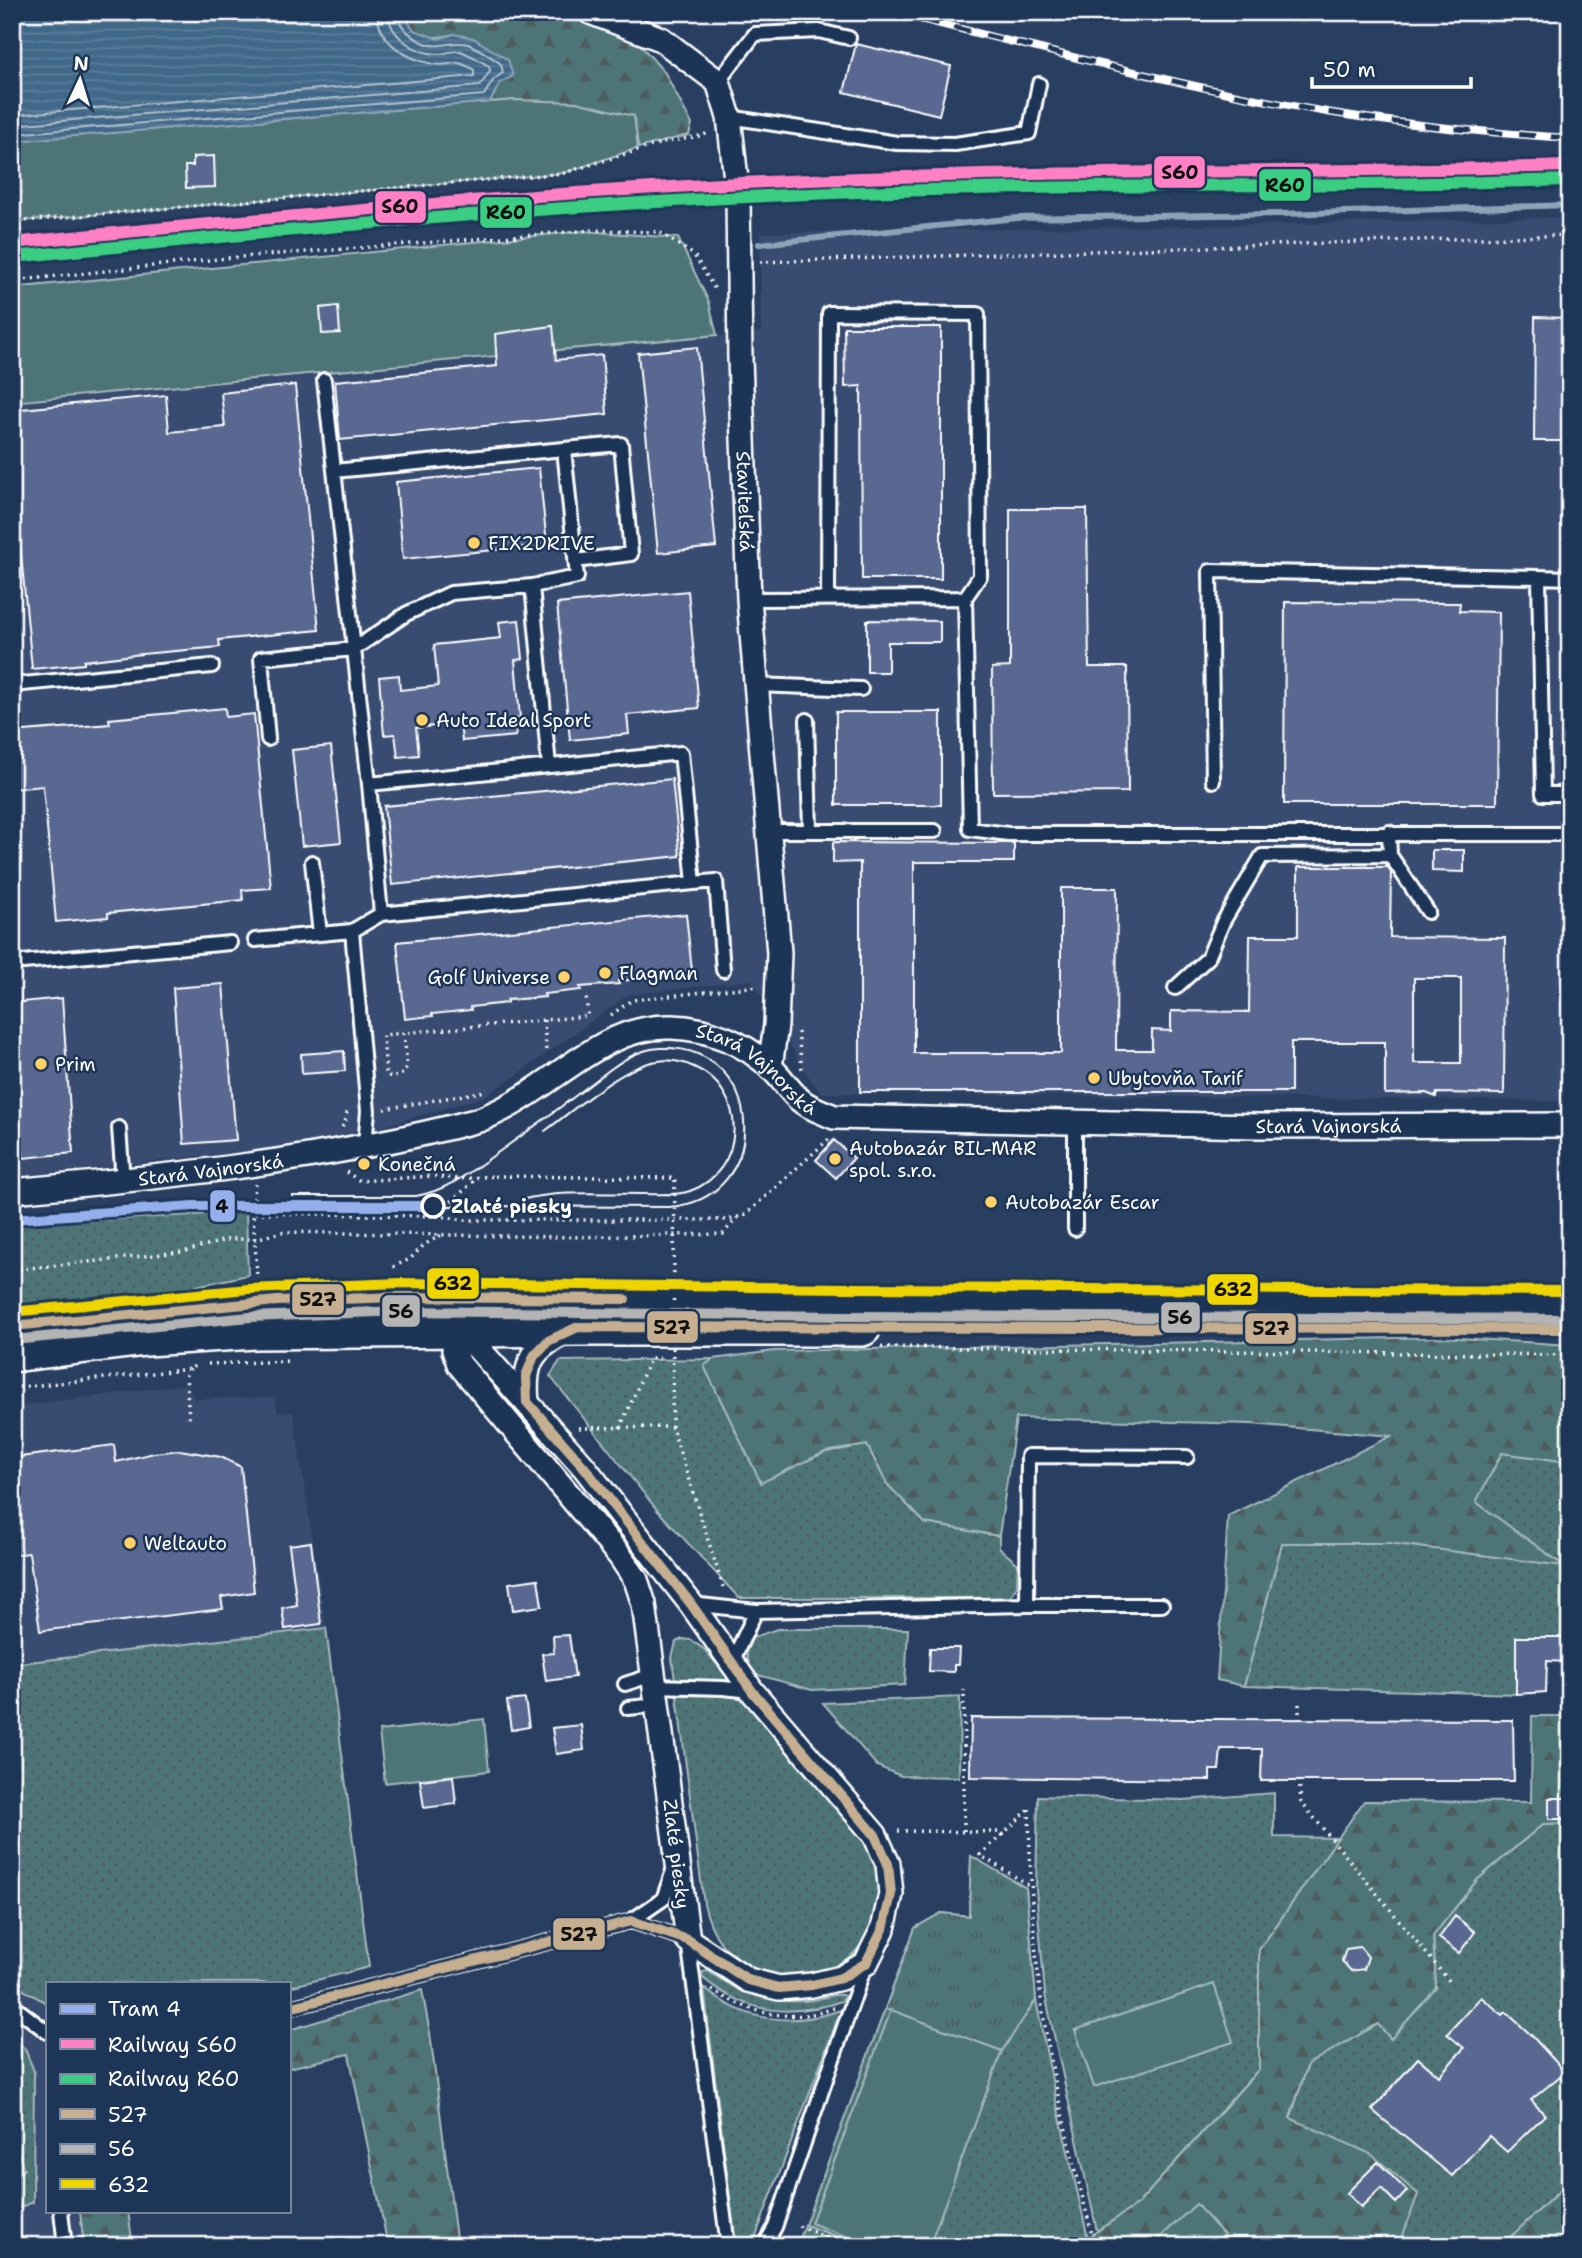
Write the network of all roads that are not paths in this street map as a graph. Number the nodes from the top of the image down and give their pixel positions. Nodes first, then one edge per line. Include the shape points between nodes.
1 (590, 12) edge
2 (849, 38) dead end
3 (718, 82) junction
4 (1039, 84) dead end
5 (729, 117) junction
6 (324, 380) dead end
7 (564, 449) junction
8 (334, 471) junction
9 (575, 561) junction
10 (1539, 577) junction
11 (1570, 578) edge
12 (532, 586) junction
13 (828, 598) junction
14 (965, 598) junction
15 (749, 599) junction
16 (354, 649) junction
17 (212, 666) dead end
18 (12, 685) edge
19 (756, 685) junction
20 (861, 689) dead end
21 (807, 720) dead end
22 (268, 739) dead end
23 (550, 766) junction
24 (1213, 781) dead end
25 (369, 784) junction
26 (1570, 794) edge
27 (768, 831) junction
28 (810, 831) junction
29 (935, 831) dead end
30 (1389, 832) junction
31 (1570, 834) edge
32 (1390, 855) junction
33 (312, 862) dead end
34 (694, 883) junction
35 (1427, 912) dead end
36 (382, 914) junction
37 (352, 931) junction
38 (320, 934) junction
39 (256, 940) dead end
40 (230, 943) dead end
41 (12, 964) edge
42 (723, 970) dead end
43 (1175, 988) dead end
44 (771, 1067) junction
45 (1076, 1122) junction
46 (1570, 1125) edge
47 (118, 1128) dead end
48 (365, 1145) junction
49 (123, 1181) junction
50 (12, 1191) edge
51 (1075, 1229) dead end
52 (399, 1284) junction
53 (542, 1298) junction
54 (1570, 1305) edge
55 (12, 1326) edge
56 (578, 1326) junction
57 (460, 1328) junction
58 (1570, 1329) edge
59 (12, 1353) edge
60 (527, 1402) junction
61 (1187, 1457) dead end
62 (648, 1572) junction
63 (691, 1604) junction
64 (1027, 1605) junction
65 (1162, 1605) dead end
66 (756, 1611) junction
67 (732, 1662) junction
68 (625, 1684) dead end
69 (655, 1689) junction
70 (752, 1691) junction
71 (628, 1708) dead end
72 (677, 1858) junction
73 (631, 1921) junction
74 (688, 1940) junction
75 (866, 1962) junction
76 (12, 2006) edge
77 (290, 2008) edge
78 (46, 2031) edge
79 (61, 2212) edge
80 (65, 2246) edge
81 (728, 2246) edge
82 (764, 2246) edge

1 - 3 street via 661,39
2 - 3 lane via 818,31 755,34
3 - 5 street, Staviteľská
4 - 5 lane via 1029,133 955,144 897,143
5 - 15 street, Staviteľská via 737,184
6 - 8 lane
7 - 8 lane
7 - 9 lane
7 - 9 lane via 621,444 631,554
8 - 16 lane
9 - 12 lane via 577,577
10 - 11 lane
10 - 24 lane via 1210,571
10 - 26 lane via 1544,793
12 - 16 lane via 451,593 406,614
12 - 23 lane
13 - 14 lane
13 - 14 lane via 829,313 843,313 978,314 980,576
13 - 15 lane
14 - 30 lane via 970,829 1008,834
15 - 19 street, Staviteľská
16 - 22 lane via 261,658
16 - 25 lane
17 - 18 lane
19 - 20 lane
19 - 27 street, Staviteľská
21 - 28 lane
23 - 25 lane
23 - 34 lane via 681,753
25 - 36 lane
27 - 28 lane
27 - 44 street, Staviteľská via 779,953
28 - 29 lane
30 - 31 lane
30 - 32 lane
32 - 35 lane
32 - 43 lane via 1262,856 1223,922 1208,958
33 - 38 lane
34 - 36 lane
34 - 42 lane via 716,881
36 - 37 lane
37 - 38 lane
37 - 48 lane via 368,1111
38 - 39 lane
40 - 41 lane
44 - 45 street, Stará Vajnorská via 801,1101 834,1117
44 - 48 street, Stará Vajnorská via 731,1040 709,1033 673,1027 631,1031 482,1119
45 - 46 street, Stará Vajnorská
45 - 51 lane
47 - 49 lane
48 - 49 street, Stará Vajnorská
49 - 50 street, Stará Vajnorská
52 - 53 main road
52 - 55 main road
52 - 57 street, Zlaté piesky
53 - 54 main road
53 - 57 street via 482,1316
56 - 57 main road
56 - 58 main road
56 - 60 street via 548,1341 534,1356 526,1376
57 - 59 main road via 240,1331
57 - 60 street, Zlaté piesky
57 - 62 street, Zlaté piesky via 454,1350 459,1364 612,1546
60 - 62 street, Zlaté piesky via 584,1467
61 - 64 lane via 1028,1455
62 - 63 street, Zlaté piesky
62 - 69 street, Zlaté piesky via 644,1604
63 - 66 lane
63 - 67 street, Zlaté piesky
64 - 65 lane
64 - 66 lane
66 - 67 lane
67 - 70 street, Zlaté piesky
68 - 69 lane
69 - 70 lane
69 - 71 lane
69 - 72 street, Zlaté piesky
70 - 75 street, Zlaté piesky via 875,1835 888,1864 891,1894 883,1929
72 - 73 lane via 663,1899
72 - 74 street, Zlaté piesky
73 - 74 lane
73 - 77 lane
74 - 75 street via 748,1980 779,1988 841,1978
74 - 81 lane
75 - 82 lane via 775,2227
76 - 78 lane
79 - 80 lane

